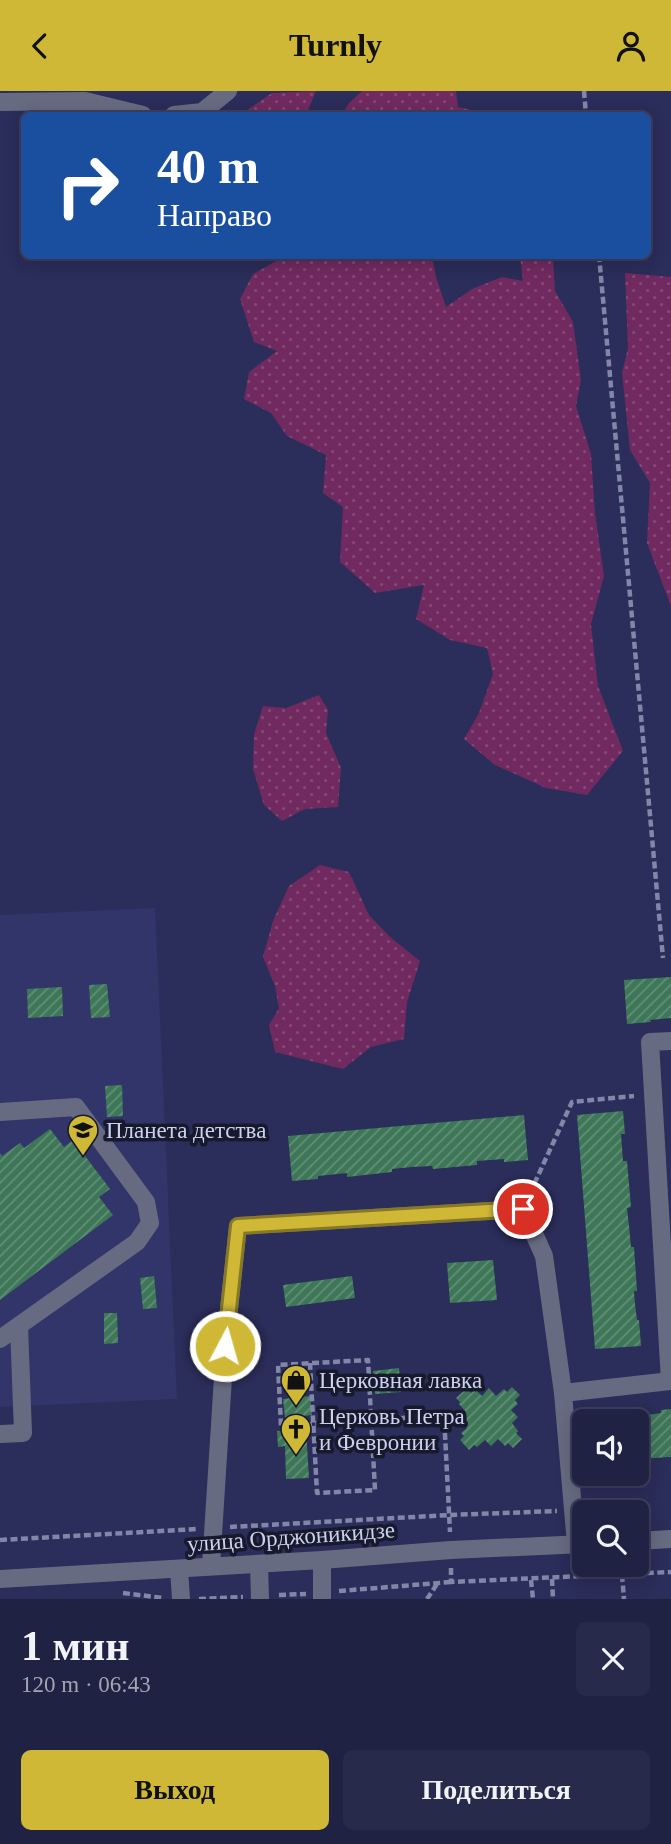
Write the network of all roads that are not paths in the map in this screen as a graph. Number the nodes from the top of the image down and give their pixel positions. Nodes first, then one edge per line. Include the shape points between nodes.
1 (228, 91) edge
2 (0, 102) edge
3 (131, 112) edge
4 (202, 112) edge
5 (671, 1041) edge
6 (0, 1112) edge
7 (19, 1326) junction
8 (0, 1339) edge
9 (671, 1381) edge
10 (563, 1394) junction
11 (0, 1434) edge
12 (572, 1500) edge
13 (671, 1539) edge
14 (649, 1540) edge
15 (572, 1544) edge
16 (322, 1560) junction
17 (259, 1564) junction
18 (211, 1566) junction
19 (179, 1569) junction
20 (0, 1579) edge
21 (181, 1599) edge
22 (260, 1599) edge
23 (323, 1599) edge

1 - 4 street
2 - 3 street via 86,101
5 - 9 street via 650,1042
6 - 7 street via 76,1107 146,1202 150,1223 137,1242
7 - 8 street
7 - 11 street via 23,1433
9 - 10 street
10 - 12 street
10 - 18 street via 544,1256 523,1209 238,1226
13 - 14 street
15 - 16 street, улица Орджоникидзе
16 - 17 street, улица Орджоникидзе
16 - 23 street
17 - 18 street, улица Орджоникидзе
17 - 22 street
18 - 19 street, улица Орджоникидзе
19 - 20 street, улица Орджоникидзе
19 - 21 street

